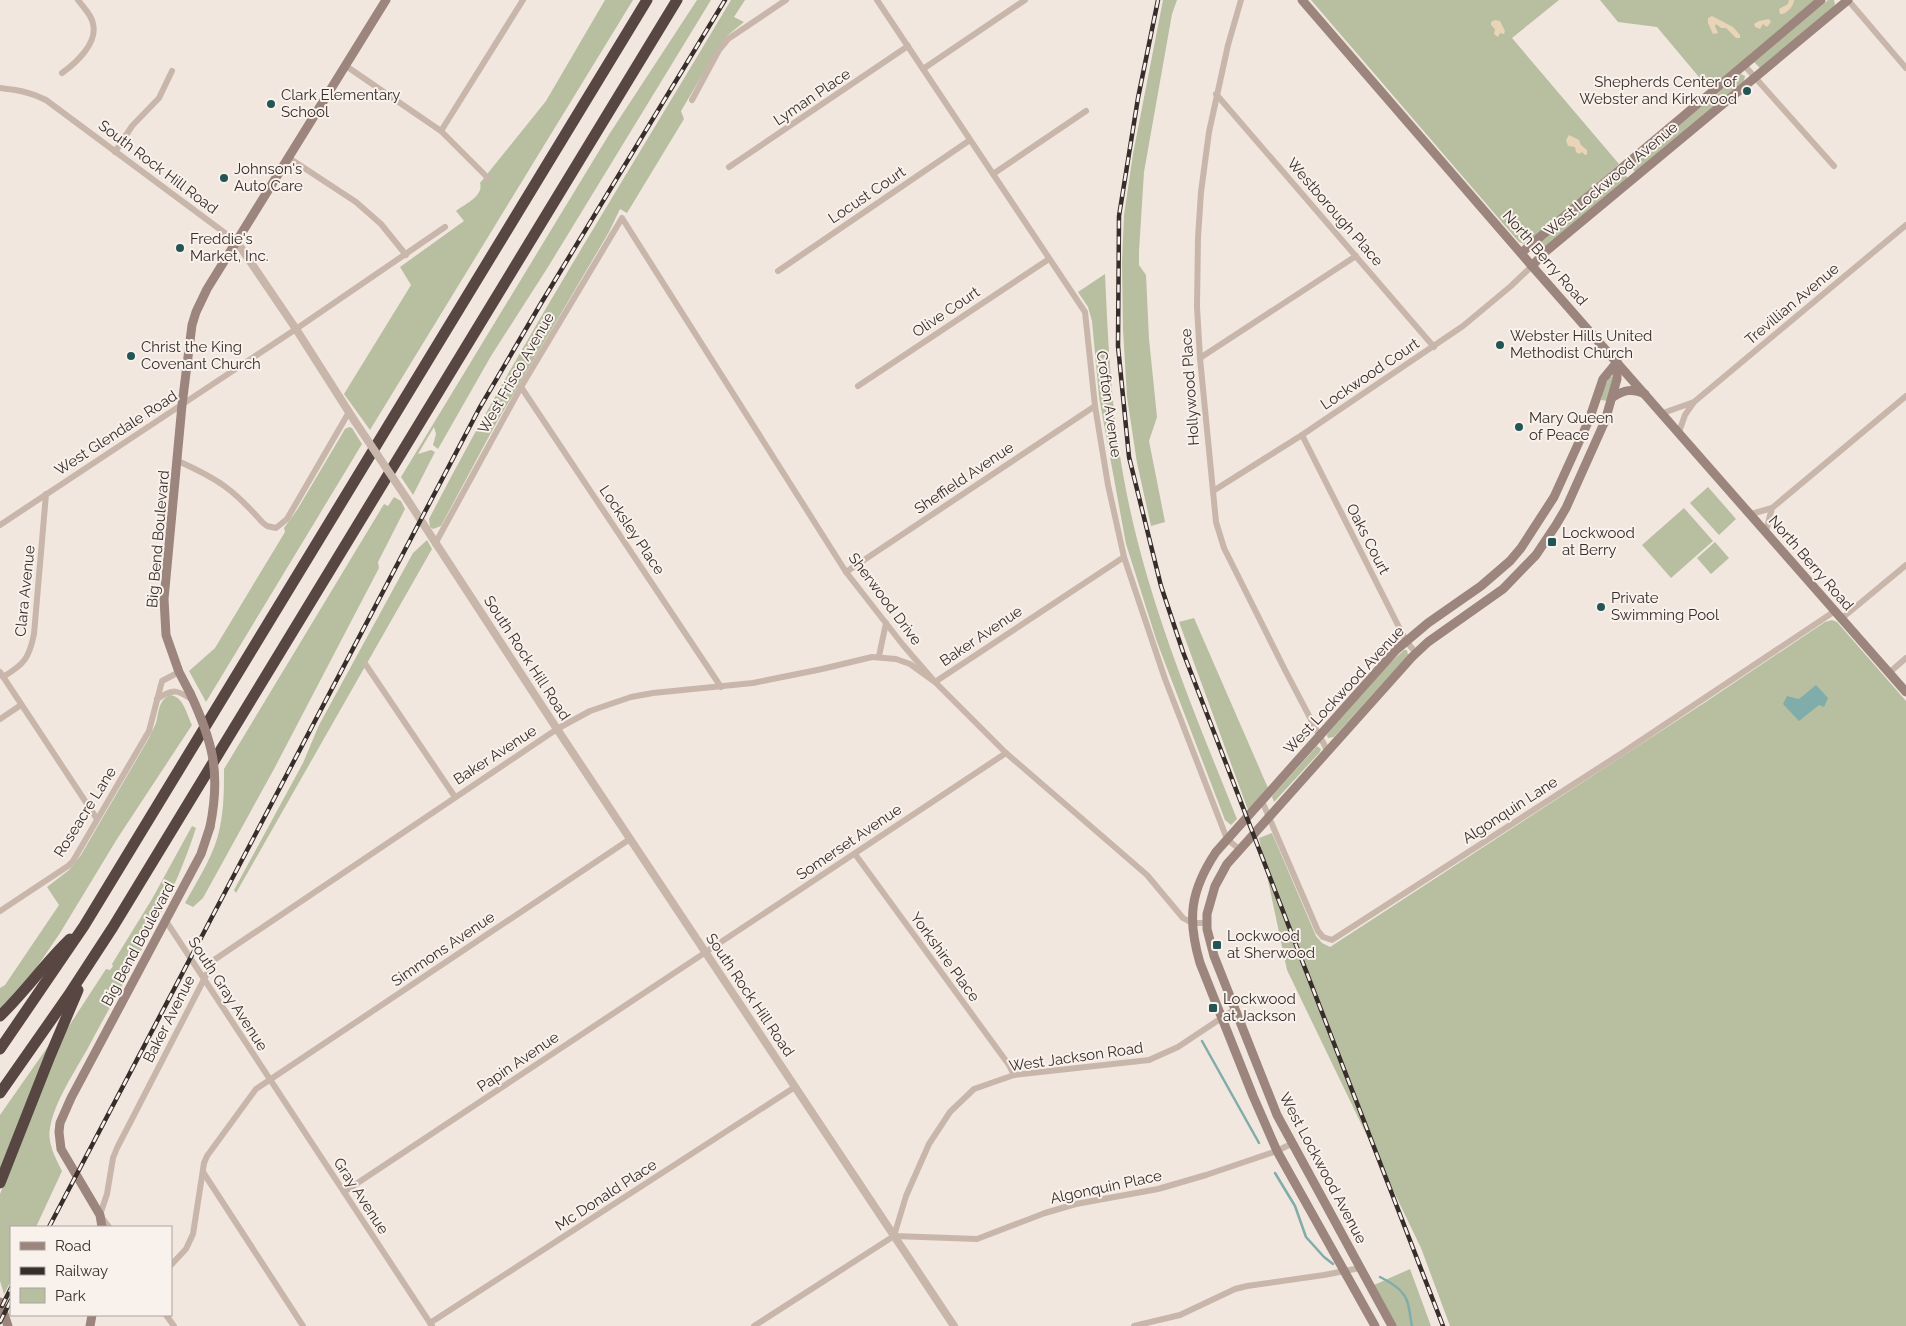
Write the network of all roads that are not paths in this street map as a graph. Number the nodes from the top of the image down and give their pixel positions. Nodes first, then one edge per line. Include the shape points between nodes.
1 (78, 0) edge
2 (386, 0) edge
3 (523, 0) edge
4 (647, 0) edge
5 (676, 0) edge
6 (786, 0) edge
7 (877, 0) edge
8 (1025, 0) edge
9 (1241, 0) edge
10 (1302, 0) edge
11 (1821, 0) edge
12 (1848, 0) edge
13 (908, 46) junction
14 (1744, 65) junction
15 (346, 66) junction
16 (1906, 68) edge
17 (923, 69) junction
18 (172, 71) dead end
19 (62, 73) dead end
20 (1755, 77) junction
21 (0, 88) edge
22 (1216, 94) junction
23 (692, 100) dead end
24 (1086, 111) dead end
25 (441, 131) junction
26 (970, 140) junction
27 (115, 152) junction
28 (289, 158) junction
29 (1624, 165) junction
30 (1834, 166) dead end
31 (730, 168) dead end
32 (993, 174) junction
33 (1634, 177) junction
34 (488, 178) dead end
35 (622, 218) joint
36 (1906, 225) edge
37 (445, 227) dead end
38 (237, 242) junction
39 (1521, 253) junction
40 (406, 256) junction
41 (1356, 256) junction
42 (1049, 259) junction
43 (1532, 266) junction
44 (778, 271) dead end
45 (296, 329) junction
46 (1434, 347) junction
47 (1200, 358) junction
48 (1617, 362) junction
49 (521, 386) junction
50 (858, 386) dead end
51 (1645, 394) junction
52 (1906, 396) edge
53 (1613, 397) junction
54 (1694, 402) junction
55 (182, 405) junction
56 (1095, 406) junction
57 (349, 412) junction
58 (1663, 413) junction
59 (1679, 432) junction
60 (1302, 435) junction
61 (1576, 450) junction
62 (1589, 457) junction
63 (178, 461) junction
64 (1213, 491) junction
65 (46, 494) junction
66 (1772, 508) junction
67 (1751, 514) junction
68 (1541, 519) junction
69 (0, 525) edge
70 (1555, 527) junction
71 (1766, 531) junction
72 (435, 544) junction
73 (1124, 556) junction
74 (1906, 565) edge
75 (846, 572) junction
76 (1834, 612) junction
77 (1842, 619) junction
78 (886, 623) junction
79 (1406, 641) junction
80 (1416, 653) junction
81 (879, 656) junction
82 (1906, 658) edge
83 (366, 665) dead end
84 (179, 672) junction
85 (1890, 672) junction
86 (1, 674) edge
87 (935, 682) junction
88 (722, 687) junction
89 (1906, 692) edge
90 (191, 696) junction
91 (157, 698) junction
92 (21, 704) junction
93 (0, 719) edge
94 (557, 729) junction
95 (1320, 735) junction
96 (1327, 750) junction
97 (1006, 753) junction
98 (454, 797) junction
99 (1262, 801) junction
100 (1269, 815) junction
101 (97, 818) junction
102 (630, 839) junction
103 (1228, 839) junction
104 (1240, 849) junction
105 (855, 854) junction
106 (0, 911) edge
107 (166, 922) junction
108 (1192, 923) junction
109 (1207, 923) junction
110 (84, 926) junction
111 (705, 952) junction
112 (90, 963) junction
113 (203, 980) junction
114 (1235, 1009) junction
115 (0, 1016) edge
116 (1221, 1018) junction
117 (0, 1049) edge
118 (1014, 1075) junction
119 (270, 1080) junction
120 (795, 1087) junction
121 (0, 1093) edge
122 (1292, 1144) junction
123 (1278, 1151) junction
124 (203, 1172) junction
125 (0, 1183) edge
126 (344, 1192) junction
127 (100, 1215) junction
128 (102, 1226) edge
129 (107, 1226) edge
130 (894, 1236) junction
131 (172, 1264) edge
132 (1360, 1268) junction
133 (1344, 1271) junction
134 (0, 1302) edge
135 (431, 1324) edge
136 (8, 1326) edge
137 (303, 1326) edge
138 (754, 1326) edge
139 (954, 1326) edge
140 (1134, 1326) edge
141 (1374, 1326) edge
142 (1392, 1326) edge

1 - 19 street via 94,25 92,41
2 - 15 main road, Big Bend Boulevard
3 - 25 street
4 - 110 highway
5 - 112 highway
6 - 23 street via 728,39
7 - 13 street, Crofton Avenue
8 - 17 street
9 - 22 street, Hollywood Place
10 - 39 main road, North Berry Road
11 - 14 main road, West Lockwood Avenue
12 - 16 street
12 - 20 main road, West Lockwood Avenue
13 - 17 street, Crofton Avenue
13 - 31 street, Lyman Place
14 - 20 street
14 - 29 main road, West Lockwood Avenue
15 - 25 street
15 - 28 main road, Big Bend Boulevard
17 - 26 street, Crofton Avenue
18 - 27 street via 159,98 132,126
20 - 30 street
20 - 33 main road, West Lockwood Avenue
21 - 27 street, South Rock Hill Road via 35,94
22 - 41 street, Westborough Place
22 - 47 street, Hollywood Place via 1201,192 1198,238
24 - 32 street
25 - 34 street
26 - 32 street, Crofton Avenue
26 - 44 street, Locust Court
27 - 38 street, South Rock Hill Road
28 - 38 main road, Big Bend Boulevard
28 - 40 street via 356,202 381,224
29 - 33 main road
29 - 39 main road, West Lockwood Avenue
32 - 42 street, Crofton Avenue
33 - 43 main road, West Lockwood Avenue
35 - 49 street, West Frisco Avenue
35 - 75 street, Sherwood Drive
36 - 54 street, Trevillian Avenue
37 - 40 street, West Glendale Road
38 - 45 street, South Rock Hill Road
38 - 55 main road, Big Bend Boulevard via 196,312
39 - 43 main road, North Berry Road
40 - 45 street, West Glendale Road
41 - 46 street, Westborough Place
41 - 47 street
42 - 50 street, Olive Court
42 - 56 street, Crofton Avenue via 1085,312
43 - 46 street, Lockwood Court via 1473,319
43 - 48 main road, North Berry Road
45 - 55 street, West Glendale Road
45 - 57 street, South Rock Hill Road
46 - 60 street, Lockwood Court
47 - 64 street, Hollywood Place
48 - 51 main road, North Berry Road
48 - 53 main road, West Lockwood Avenue
48 - 61 main road, West Lockwood Avenue via 1603,379
49 - 72 street, West Frisco Avenue
49 - 88 street, Locksley Place
51 - 53 main road via 1629,390
51 - 58 main road, North Berry Road
52 - 66 street
53 - 62 main road, West Lockwood Avenue
54 - 58 street, Trevillian Avenue
54 - 59 street, Trevillian Avenue
55 - 63 main road, Big Bend Boulevard
55 - 65 street, West Glendale Road
56 - 73 street, Crofton Avenue
56 - 75 street, Sheffield Avenue
57 - 63 street via 286,519 276,528 267,526 220,482
57 - 72 street, South Rock Hill Road, bridge
58 - 59 main road, North Berry Road
59 - 67 main road, North Berry Road
60 - 64 street, Lockwood Court
60 - 79 street, Oaks Court
61 - 62 main road
61 - 68 main road, West Lockwood Avenue
62 - 70 main road, West Lockwood Avenue
63 - 84 main road, Big Bend Boulevard via 164,599 166,635
64 - 95 street, Hollywood Place via 1216,522 1224,548
65 - 69 street, West Glendale Road
65 - 86 street, Clara Avenue via 30,652 19,667
66 - 67 street
66 - 71 street
67 - 71 main road, North Berry Road
68 - 70 main road
68 - 79 main road, West Lockwood Avenue via 1521,548 1499,571
70 - 80 main road, West Lockwood Avenue via 1536,554 1503,588
71 - 76 main road, North Berry Road
72 - 94 street, South Rock Hill Road
73 - 87 street, Baker Avenue
73 - 103 street, Crofton Avenue via 1165,679
74 - 77 street
75 - 78 street, Sherwood Drive
76 - 77 main road, North Berry Road
76 - 100 street, Algonquin Lane via 1336,939 1328,940 1318,931
77 - 85 main road, North Berry Road
78 - 81 street
78 - 87 street, Sherwood Drive
79 - 80 street, Oaks Court
79 - 95 main road, West Lockwood Avenue
80 - 96 main road, West Lockwood Avenue
81 - 87 street, Baker Avenue via 910,664
81 - 88 street, Baker Avenue via 780,679
82 - 85 street
83 - 98 street
84 - 90 main road, Big Bend Boulevard
84 - 91 street, Roseacre Lane via 162,681
85 - 89 main road, North Berry Road
86 - 92 street
87 - 97 street, Sherwood Drive
88 - 94 street, Baker Avenue via 631,697 590,711
90 - 91 street via 173,691
90 - 107 main road, Big Bend Boulevard, bridge via 212,749 215,803 201,854
91 - 101 street, Roseacre Lane via 148,731
92 - 93 street
92 - 101 street
94 - 98 street, Baker Avenue
94 - 102 street, South Rock Hill Road
95 - 96 street, Hollywood Place
95 - 99 main road, West Lockwood Avenue
96 - 100 main road, West Lockwood Avenue
97 - 105 street, Somerset Avenue
97 - 108 street, Sherwood Drive via 1147,875 1182,918
98 - 113 street, Baker Avenue via 214,960
99 - 100 street, Algonquin Lane
99 - 103 main road, West Lockwood Avenue
100 - 104 main road, West Lockwood Avenue
101 - 106 street, Roseacre Lane via 68,866
102 - 111 street, South Rock Hill Road
102 - 119 street, Simmons Avenue
103 - 104 street, Crofton Avenue
103 - 108 main road, West Lockwood Avenue via 1206,867 1199,882
104 - 109 main road, West Lockwood Avenue via 1214,886
105 - 111 street, Somerset Avenue
105 - 118 street, Yorkshire Place
107 - 113 street, South Gray Avenue
107 - 127 main road, Big Bend Boulevard via 60,1123 61,1149
108 - 109 street
108 - 116 main road, West Lockwood Avenue via 1192,936 1200,963
109 - 114 main road, West Lockwood Avenue via 1214,956
110 - 115 highway
110 - 117 highway
111 - 120 street, South Rock Hill Road
111 - 126 street, Papin Avenue
112 - 121 highway
112 - 125 highway
113 - 119 street, South Gray Avenue
113 - 127 street, Baker Avenue via 117,1148
114 - 116 street, West Jackson Road
114 - 122 main road, West Lockwood Avenue via 1277,1115
116 - 118 street, West Jackson Road via 1178,1046 1149,1060
116 - 123 main road, West Lockwood Avenue
118 - 130 street, West Jackson Road via 974,1089 950,1112 929,1144 906,1196
119 - 124 street, Simmons Avenue via 256,1089 211,1149
119 - 126 street, Gray Avenue
120 - 130 street, South Rock Hill Road
120 - 135 street, Mc Donald Place
122 - 123 street, Algonquin Place
122 - 132 main road, West Lockwood Avenue
123 - 130 street, Algonquin Place via 1158,1189 1053,1210 977,1239
123 - 133 main road, West Lockwood Avenue
124 - 131 street, Simmons Avenue via 193,1234 186,1249
124 - 137 street
126 - 135 street, Gray Avenue
127 - 128 main road, Big Bend Boulevard
127 - 129 street
130 - 138 street
130 - 139 street, South Rock Hill Road
132 - 133 street
132 - 142 main road, West Lockwood Avenue
133 - 140 street via 1246,1286 1180,1315
133 - 141 main road, West Lockwood Avenue
134 - 136 main road

